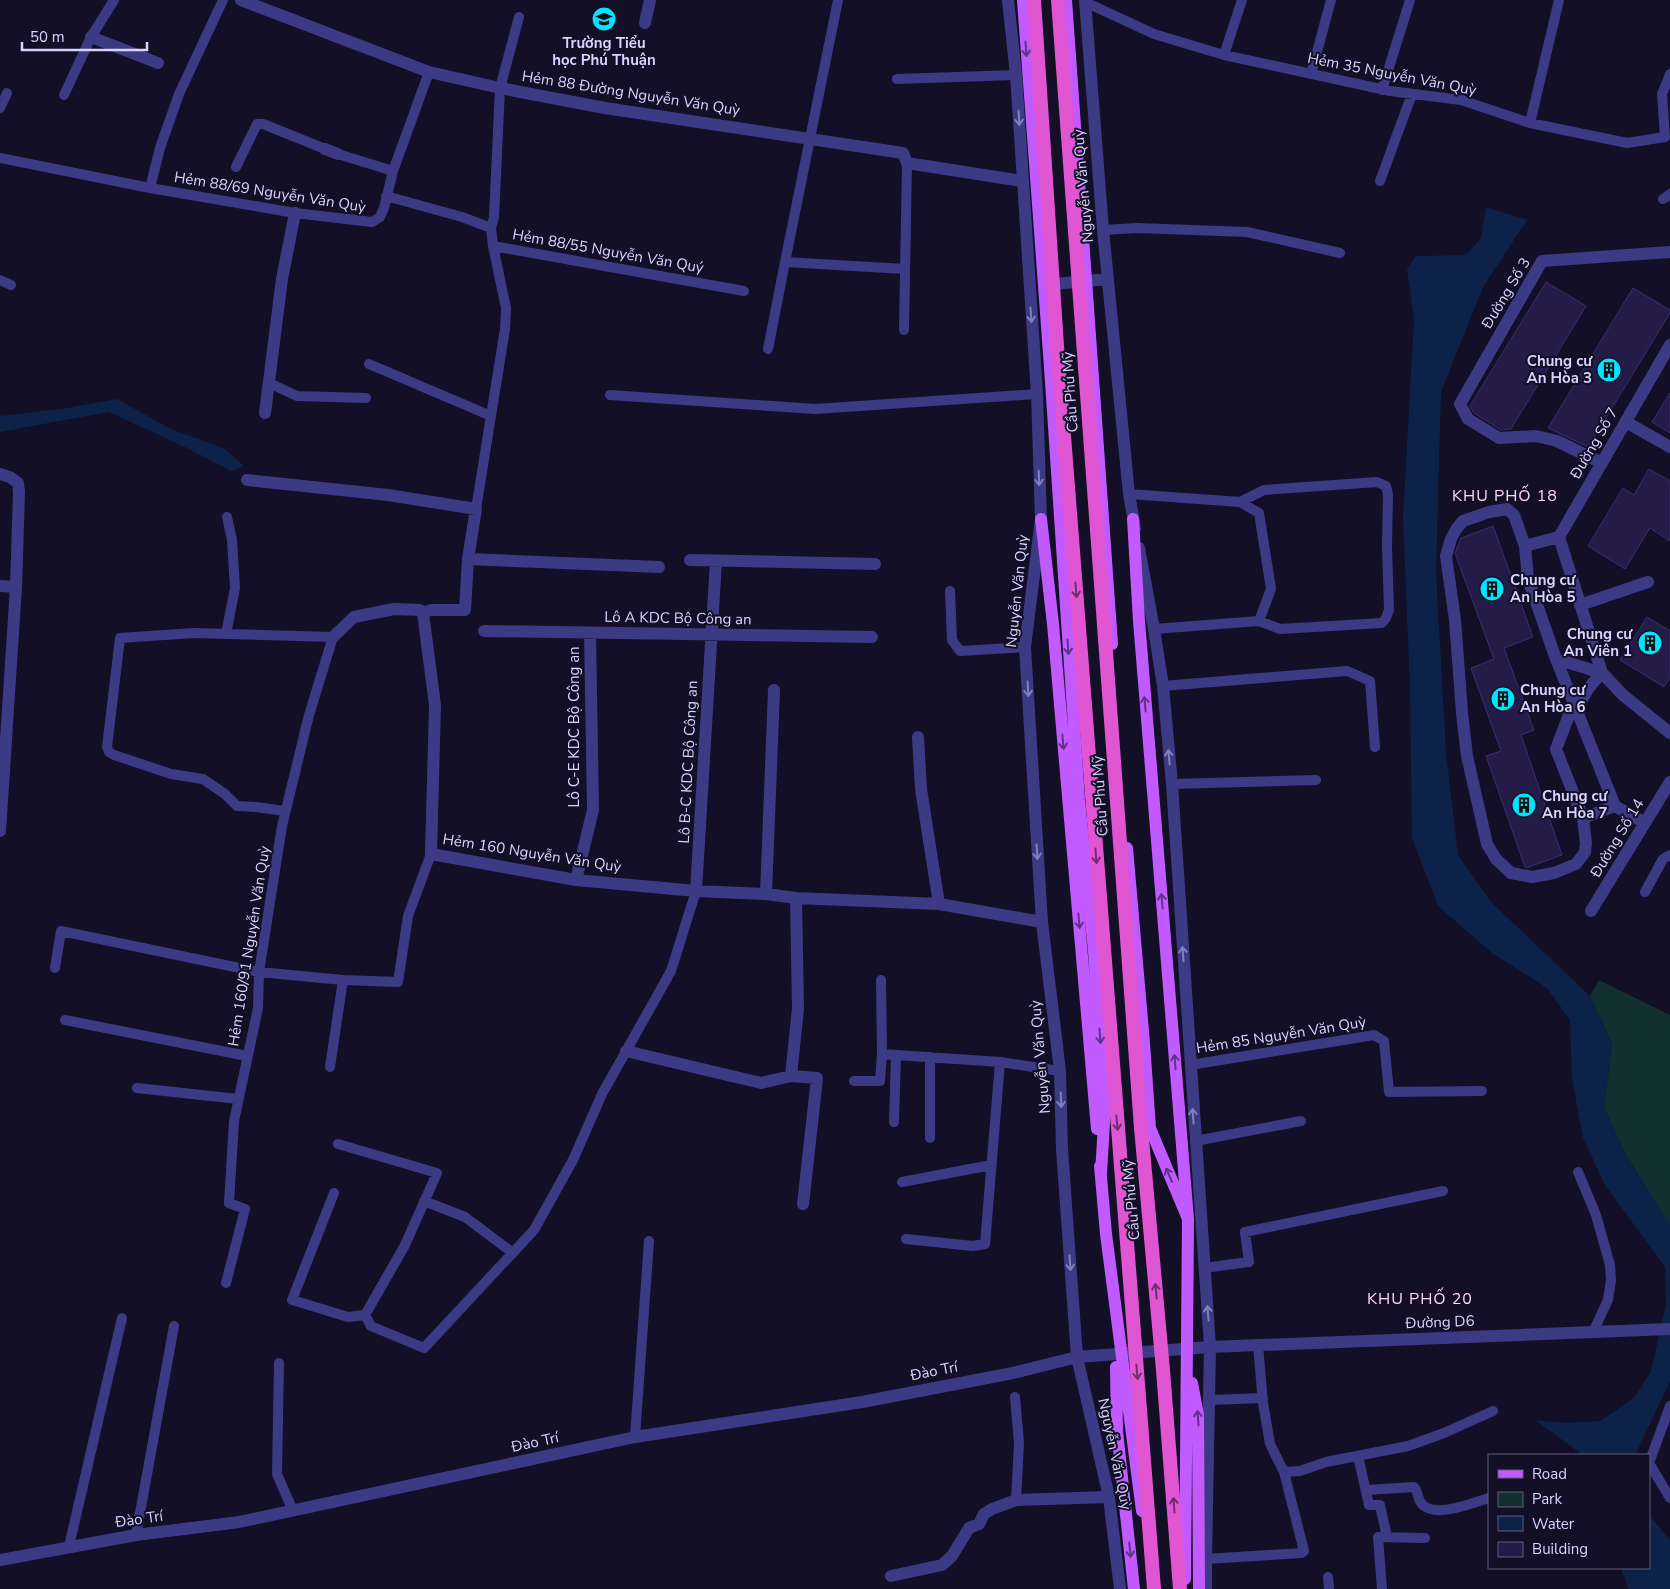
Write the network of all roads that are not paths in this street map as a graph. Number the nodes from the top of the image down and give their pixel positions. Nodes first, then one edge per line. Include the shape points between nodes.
1 (114, 0) edge
2 (223, 0) edge
3 (241, 0) edge
4 (275, 0) edge
5 (650, 0) edge
6 (838, 0) edge
7 (1008, 0) edge
8 (1023, 0) edge
9 (1034, 0) edge
10 (1058, 0) edge
11 (1066, 0) edge
12 (1242, 0) edge
13 (1331, 0) edge
14 (1410, 0) edge
15 (1559, 0) edge
16 (1085, 1) edge
17 (270, 12) junction
18 (519, 17) dead end
19 (645, 23) dead end
20 (91, 37) junction
21 (1224, 55) junction
22 (158, 63) dead end
23 (429, 72) junction
24 (1311, 74) junction
25 (1670, 74) edge
26 (1016, 75) junction
27 (897, 80) dead end
28 (500, 88) junction
29 (1382, 90) junction
30 (7, 93) dead end
31 (1412, 94) junction
32 (64, 95) dead end
33 (0, 108) edge
34 (1530, 123) junction
35 (810, 138) junction
36 (1668, 139) edge
37 (325, 149) joint
38 (338, 154) joint
39 (0, 158) edge
40 (907, 163) junction
41 (236, 167) dead end
42 (393, 171) junction
43 (1380, 180) dead end
44 (1022, 181) junction
45 (150, 188) junction
46 (386, 196) junction
47 (295, 214) junction
48 (492, 228) junction
49 (1103, 230) junction
50 (493, 246) junction
51 (1670, 252) edge
52 (1340, 253) dead end
53 (785, 262) junction
54 (905, 269) junction
55 (1108, 279) junction
56 (0, 280) edge
57 (10, 285) dead end
58 (1030, 287) junction
59 (744, 291) dead end
60 (904, 330) dead end
61 (1670, 345) edge
62 (768, 349) dead end
63 (1666, 363) edge
64 (369, 364) dead end
65 (269, 382) junction
66 (1037, 394) junction
67 (610, 395) dead end
68 (366, 398) dead end
69 (265, 413) dead end
70 (491, 416) junction
71 (1626, 422) junction
72 (1670, 446) edge
73 (1602, 462) junction
74 (5, 476) edge
75 (247, 480) dead end
76 (1129, 494) junction
77 (1240, 502) junction
78 (476, 509) junction
79 (227, 517) dead end
80 (1040, 519) junction
81 (1134, 519) junction
82 (1558, 537) junction
83 (1525, 546) junction
84 (468, 559) junction
85 (690, 560) dead end
86 (716, 561) junction
87 (875, 564) dead end
88 (660, 567) dead end
89 (1648, 582) dead end
90 (0, 586) edge
91 (16, 587) junction
92 (950, 591) dead end
93 (1580, 605) junction
94 (423, 614) junction
95 (1139, 621) joint
96 (1259, 621) junction
97 (1053, 624) joint
98 (1154, 629) junction
99 (484, 631) dead end
100 (590, 633) junction
101 (226, 634) junction
102 (711, 635) junction
103 (333, 637) junction
104 (872, 637) dead end
105 (1025, 647) junction
106 (1556, 659) junction
107 (1602, 673) junction
108 (1163, 686) junction
109 (774, 690) dead end
110 (1575, 706) junction
111 (1670, 733) edge
112 (918, 737) dead end
113 (1375, 747) dead end
114 (1316, 780) dead end
115 (1670, 782) edge
116 (1172, 784) junction
117 (1615, 806) junction
118 (285, 811) junction
119 (1583, 818) junction
120 (1645, 823) junction
121 (0, 831) edge
122 (430, 854) junction
123 (1670, 855) edge
124 (576, 880) junction
125 (696, 891) junction
126 (1645, 892) dead end
127 (766, 894) junction
128 (796, 898) junction
129 (940, 904) junction
130 (1591, 911) dead end
131 (1042, 922) junction
132 (55, 968) dead end
133 (259, 972) junction
134 (343, 980) junction
135 (881, 980) dead end
136 (65, 1020) dead end
137 (626, 1051) junction
138 (882, 1054) junction
139 (896, 1055) junction
140 (247, 1056) junction
141 (930, 1057) junction
142 (1000, 1062) junction
143 (1190, 1065) junction
144 (330, 1067) dead end
145 (1060, 1072) junction
146 (791, 1076) junction
147 (854, 1081) dead end
148 (137, 1088) dead end
149 (1482, 1090) dead end
150 (238, 1099) junction
151 (894, 1122) dead end
152 (1300, 1122) dead end
153 (930, 1138) dead end
154 (1195, 1141) junction
155 (338, 1144) dead end
156 (991, 1165) junction
157 (1578, 1172) dead end
158 (1101, 1174) junction
159 (902, 1182) dead end
160 (1443, 1191) dead end
161 (334, 1193) dead end
162 (424, 1201) junction
163 (803, 1204) dead end
164 (1188, 1220) junction
165 (906, 1240) dead end
166 (649, 1241) dead end
167 (513, 1253) junction
168 (1204, 1268) junction
169 (226, 1283) dead end
170 (1116, 1309) junction
171 (365, 1315) junction
172 (122, 1318) dead end
173 (174, 1326) dead end
174 (1670, 1329) edge
175 (1593, 1332) junction
176 (1258, 1345) junction
177 (1210, 1347) junction
178 (1187, 1356) junction
179 (1076, 1357) junction
180 (279, 1363) dead end
181 (1015, 1397) dead end
182 (1263, 1398) junction
183 (1209, 1400) junction
184 (1670, 1406) edge
185 (1493, 1411) dead end
186 (635, 1437) junction
187 (1358, 1456) junction
188 (1650, 1460) edge
189 (1650, 1465) edge
190 (1284, 1472) junction
191 (1366, 1490) junction
192 (1109, 1497) junction
193 (1488, 1498) edge
194 (1670, 1498) edge
195 (1016, 1500) junction
196 (293, 1511) junction
197 (136, 1535) junction
198 (1387, 1537) junction
199 (1425, 1538) dead end
200 (69, 1546) junction
201 (1206, 1559) junction
202 (0, 1560) edge
203 (891, 1576) dead end
204 (1328, 1577) dead end
205 (1120, 1589) edge
206 (1134, 1589) edge
207 (1153, 1589) edge
208 (1180, 1589) edge
209 (1184, 1589) edge
210 (1200, 1589) edge
211 (1206, 1589) edge
212 (1329, 1589) edge
213 (1382, 1589) edge

1 - 20 lane
2 - 45 lane via 179,94
3 - 17 street, Hẻm 88 Đường Nguyễn Văn Quỳ
4 - 17 street
5 - 19 street
6 - 35 lane
7 - 26 street, Nguyễn Văn Quỳ
8 -> 158 main road, Cầu Phú Mỹ via 1079,790 1104,1087
9 -> 207 highway, Cầu Phú Mỹ via 1059,375
208 -> 10 highway, Cầu Phú Mỹ via 1141,1128
164 -> 11 main road, Cầu Phú Mỹ via 1150,1128 1119,757
12 - 21 lane
13 - 24 lane
14 - 29 lane
15 - 34 lane
16 - 21 lane, Hẻm 35 Nguyễn Văn Quỳ via 1154,34
16 - 49 street, Nguyễn Văn Quỳ
17 - 23 street, Hẻm 88 Đường Nguyễn Văn Quỳ
18 - 28 lane
20 - 22 street
20 - 32 lane
21 - 24 lane, Hẻm 35 Nguyễn Văn Quỳ
23 - 28 street, Hẻm 88 Đường Nguyễn Văn Quỳ
23 - 42 lane, Hẻm 88/69 Nguyễn Văn Quỳ
24 - 29 lane, Hẻm 35 Nguyễn Văn Quỳ
25 - 36 lane, Hẻm 35 Nguyễn Văn Quỳ via 1662,94
26 - 27 lane
26 -> 44 street, Nguyễn Văn Quỳ
28 - 35 street, Hẻm 88 Đường Nguyễn Văn Quỳ via 605,108
28 - 48 lane
29 - 31 lane, Hẻm 35 Nguyễn Văn Quỳ
30 - 33 lane
31 - 34 lane, Hẻm 35 Nguyễn Văn Quỳ via 1461,100
31 - 43 lane
34 - 36 lane, Hẻm 35 Nguyễn Văn Quỳ via 1627,142
35 - 40 street, Hẻm 88 Đường Nguyễn Văn Quỳ via 902,153
35 - 53 lane
37 - 38 street
37 - 41 lane via 257,124
38 - 42 lane
39 - 45 lane, Hẻm 88/69 Nguyễn Văn Quỳ
40 - 44 street, Hẻm 88 Đường Nguyễn Văn Quỳ
40 - 54 lane
42 - 46 lane, Hẻm 88/69 Nguyễn Văn Quỳ
44 - 58 street, Nguyễn Văn Quỳ
45 - 47 lane, Hẻm 88/69 Nguyễn Văn Quỳ
46 - 47 lane, Hẻm 88/69 Nguyễn Văn Quỳ via 380,217 372,222
46 - 48 lane
47 - 65 street via 282,279
48 - 50 lane
49 - 52 lane via 1247,232
49 - 55 street, Nguyễn Văn Quỳ
50 - 59 lane, Hẻm 88/55 Nguyễn Văn Quý
50 - 70 lane, Hẻm 88/55 Nguyễn Văn Quý via 506,308
51 - 73 street, Đường Số 3 via 1542,261 1460,404 1468,419 1499,438 1536,436 1557,441
53 - 54 lane
53 - 62 lane
54 - 60 lane
55 - 58 street
55 - 76 street, Nguyễn Văn Quỳ
56 - 57 lane
58 -> 66 street, Nguyễn Văn Quỳ
61 - 63 street, Đường Số 7
63 - 71 street, Đường Số 7
64 - 70 lane
65 - 68 lane via 298,396
65 - 69 street
66 - 67 lane via 815,410
66 -> 80 street, Nguyễn Văn Quỳ
70 - 78 lane, Hẻm 88/55 Nguyễn Văn Quý
71 - 72 street
71 - 73 street, Đường Số 7
73 - 82 street, Đường Số 7
74 - 91 street via 18,483 19,492
75 - 78 street via 388,495
76 - 77 lane
76 - 81 street, Nguyễn Văn Quỳ
77 - 96 lane via 1259,513 1271,589
77 - 96 lane via 1264,490 1377,482 1386,486 1388,494 1389,610 1382,623 1280,629
78 - 84 street
79 - 101 lane via 236,588
80 - 97 main road, Nguyễn Văn Quỳ
80 - 105 street, Nguyễn Văn Quỳ
81 - 95 main road, Nguyễn Văn Quỳ
81 - 98 street, Nguyễn Văn Quỳ
82 - 83 street
82 - 93 street
83 - 106 street via 1528,579
83 - 119 street via 1514,515 1507,509 1463,521 1456,528 1446,556 1467,756 1487,844 1496,859 1511,873 1532,877 1576,864 1585,852
84 - 88 street
84 - 94 street via 465,610 431,610
85 - 86 street
86 - 87 street
86 - 102 street, Lô B-C KDC Bộ Công an
89 - 93 street
90 - 91 street
91 - 121 street
92 - 105 lane via 952,640 960,651
93 - 107 street
94 - 103 street via 420,610 394,609 354,617
94 - 122 street, Hẻm 160 Nguyễn Văn Quỳ via 435,705
164 -> 95 main road, Cầu Phú Mỹ
96 - 98 lane
97 -> 158 main road, Cầu Phú Mỹ
98 - 108 street, Nguyễn Văn Quỳ
99 - 100 street, Lô A KDC Bộ Công an
100 - 102 street, Lô A KDC Bộ Công an
100 - 124 street, Lô C-E KDC Bộ Công an via 592,810
101 - 103 lane
101 - 118 lane via 120,638 107,747 114,755 151,768 203,779 237,806
102 - 104 street, Lô A KDC Bộ Công an
102 - 125 street, Lô B-C KDC Bộ Công an
103 - 118 lane, Hẻm 160/91 Nguyễn Văn Quỳ
105 -> 131 street, Nguyễn Văn Quỳ
106 - 107 street
106 - 110 street
107 - 110 street
107 - 111 street via 1622,695
108 - 113 lane via 1347,671 1370,682
116 -> 108 street, Nguyễn Văn Quỳ
109 - 127 street
110 - 117 street
110 - 119 street via 1556,748
112 - 129 street via 921,788
114 - 116 lane
115 - 120 street, Đường Số 14
143 -> 116 street, Nguyễn Văn Quỳ
117 - 119 street
117 - 120 street
118 - 133 lane, Hẻm 160/91 Nguyễn Văn Quỳ
120 - 130 street, Đường Số 14
122 - 124 street, Hẻm 160 Nguyễn Văn Quỳ
122 - 134 lane via 408,916 398,982
123 - 126 lane via 1663,859
124 - 125 street, Hẻm 160 Nguyễn Văn Quỳ
125 - 127 street, Hẻm 160 Nguyễn Văn Quỳ
125 - 137 lane via 671,971
127 - 128 street, Hẻm 160 Nguyễn Văn Quỳ
128 - 129 street, Hẻm 160 Nguyễn Văn Quỳ
128 - 146 street via 798,999
129 - 131 street, Hẻm 160 Nguyễn Văn Quỳ
131 - 145 street, Nguyễn Văn Quỳ
132 - 133 lane via 61,931
133 - 134 lane
133 - 140 lane, Hẻm 160/91 Nguyễn Văn Quỳ via 258,1008
134 - 144 lane
135 - 138 lane
136 - 140 lane
137 - 146 street via 761,1083
137 - 167 lane via 602,1094 573,1160 534,1230
138 - 139 lane
138 - 147 lane via 880,1081
139 - 141 lane
139 - 151 lane
140 - 150 lane, Hẻm 160/91 Nguyễn Văn Quỳ
141 - 142 lane
141 - 153 lane
142 - 145 lane
142 - 156 lane
143 - 149 lane, Hẻm 85 Nguyễn Văn Quỳ via 1374,1035 1384,1041 1388,1092
154 -> 143 street, Nguyễn Văn Quỳ
145 -> 179 street, Nguyễn Văn Quỳ
146 - 163 street via 817,1078
148 - 150 lane
150 - 169 lane, Hẻm 160/91 Nguyễn Văn Quỳ via 229,1202 245,1209
152 - 154 lane
154 - 168 street, Nguyễn Văn Quỳ
155 - 162 lane via 438,1173
156 - 159 lane
156 - 165 lane via 985,1244 973,1246
157 - 175 lane via 1596,1215 1610,1265 1608,1300
158 - 170 main road, Cầu Phú Mỹ
160 - 168 lane via 1245,1232 1249,1262
161 - 171 lane via 292,1300 348,1318
162 - 167 lane via 465,1217
162 - 171 lane via 405,1245
164 - 178 main road, Cầu Phú Mỹ
166 - 186 lane
167 - 171 lane via 424,1348 370,1326
177 -> 168 street, Nguyễn Văn Quỳ
170 -> 206 main road, Cầu Phú Mỹ via 1117,1431
170 - 207 main road, Cầu Phú Mỹ
172 - 200 lane
173 - 197 lane
174 - 175 street, Đường D6
175 - 176 street, Đường D6
176 - 177 street, Đường D6
176 - 182 lane
177 - 179 street, Đào Trí
177 - 183 street, Nguyễn Văn Quỳ
178 - 209 main road, Cầu Phú Mỹ
210 -> 178 main road, Cầu Phú Mỹ via 1198,1415
179 - 186 street, Đào Trí via 1013,1373 862,1402
179 - 192 street, Nguyễn Văn Quỳ
180 - 196 lane via 277,1474
181 - 195 lane via 1019,1442
182 - 183 lane
182 - 190 lane via 1270,1444
183 - 201 street, Nguyễn Văn Quỳ
184 - 188 lane
185 - 187 lane via 1408,1446
186 - 196 street, Đào Trí
187 - 190 lane
187 - 191 lane
189 - 194 lane
190 - 201 lane via 1304,1551
191 - 193 lane via 1414,1487 1422,1504 1436,1511
191 - 198 lane via 1369,1505 1380,1506
192 - 195 street
192 - 205 street, Nguyễn Văn Quỳ
195 - 203 street via 988,1511 979,1524 969,1528 942,1566
196 - 197 street, Đào Trí via 239,1522
197 - 200 street, Đào Trí
198 - 199 lane
198 - 213 lane via 1378,1537
200 - 202 street, Đào Trí
201 - 211 street, Nguyễn Văn Quỳ
204 - 212 lane

